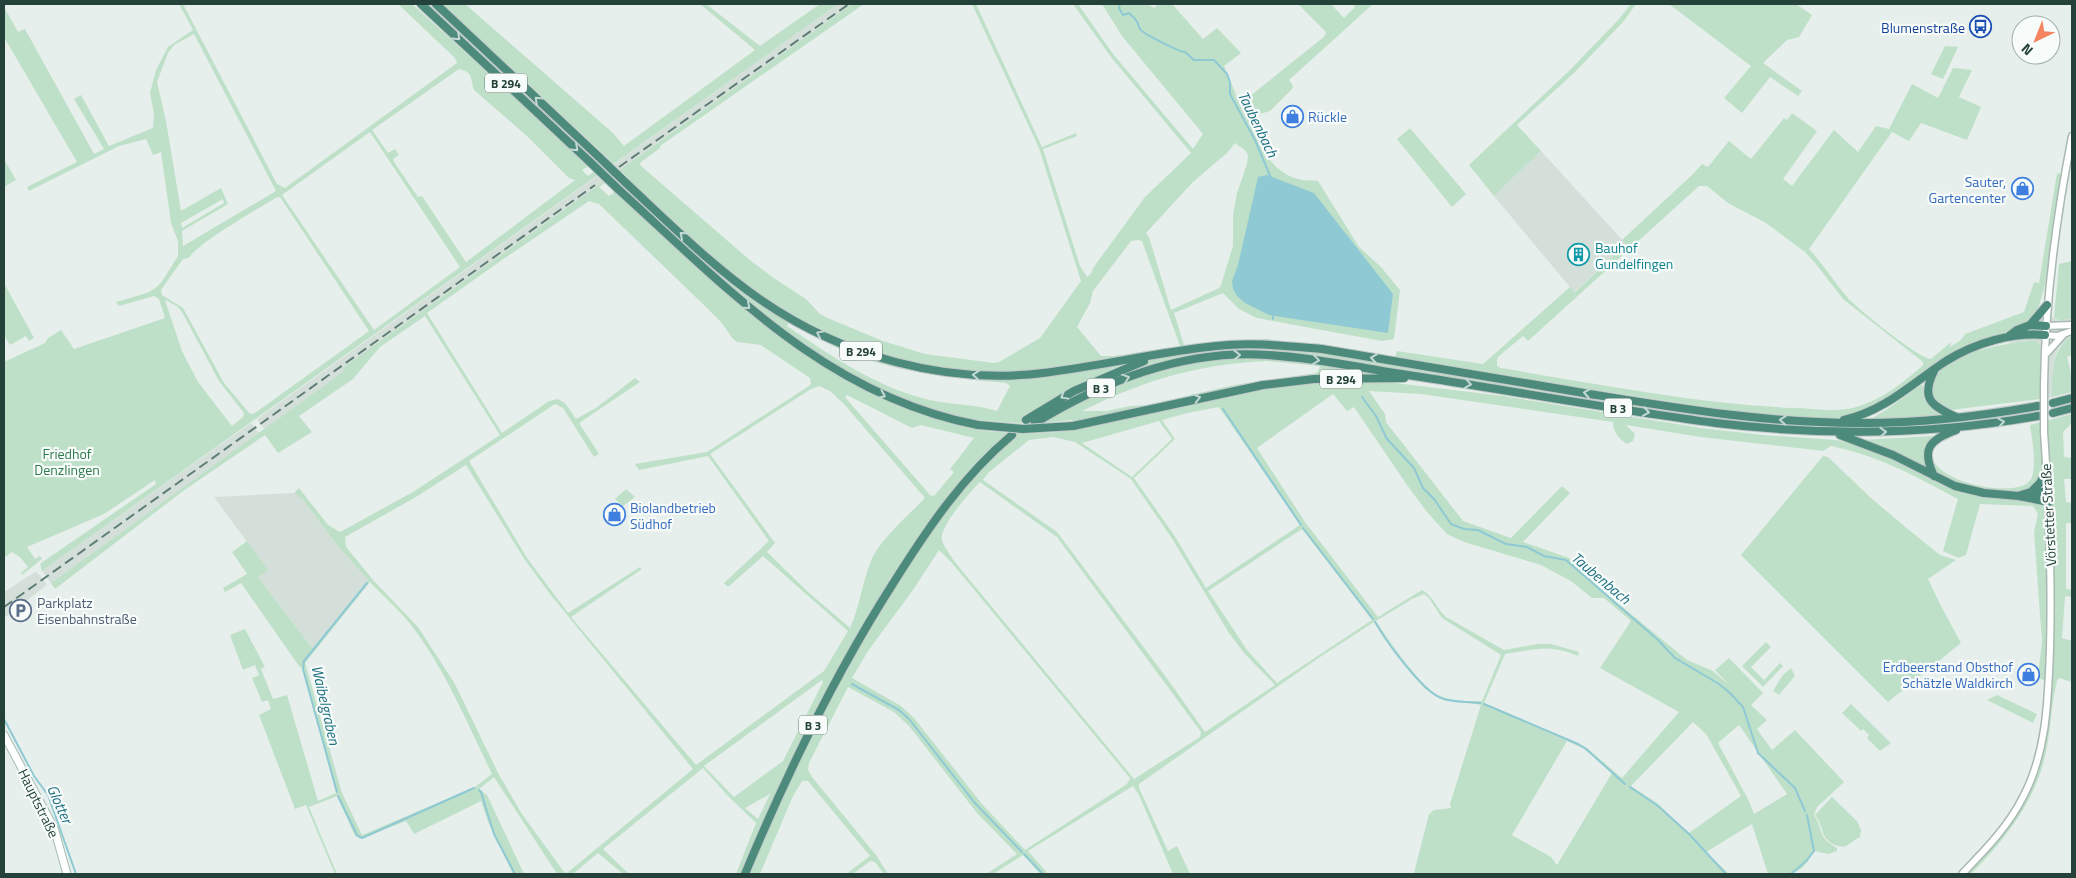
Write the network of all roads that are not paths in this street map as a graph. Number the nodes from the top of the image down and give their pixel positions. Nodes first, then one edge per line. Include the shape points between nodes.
1 (421, 4) edge
2 (436, 4) edge
3 (2072, 136) edge
4 (2047, 305) junction
5 (2072, 324) edge
6 (2030, 325) junction
7 (2046, 326) junction
8 (2072, 331) edge
9 (2064, 334) junction
10 (2045, 335) junction
11 (2007, 337) junction
12 (2045, 355) junction
13 (1157, 356) junction
14 (1934, 370) junction
15 (1420, 377) junction
16 (2072, 398) edge
17 (2053, 403) dead end
18 (2038, 406) dead end
19 (2072, 408) edge
20 (2053, 413) dead end
21 (2038, 416) dead end
22 (1956, 417) junction
23 (1026, 420) dead end
24 (1035, 423) dead end
25 (1832, 423) junction
26 (1963, 427) junction
27 (1834, 432) junction
28 (1012, 435) dead end
29 (2046, 472) junction
30 (1934, 476) junction
31 (2031, 492) junction
32 (2048, 492) junction
33 (2019, 496) junction
34 (2048, 502) junction
35 (4, 735) edge
36 (1963, 873) edge
37 (68, 874) edge
38 (745, 874) edge

1 -> 15 highway, B 294, bridge via 752,311 819,360 864,387 902,404 978,425 1023,429 1073,426 1263,385 1314,379
13 -> 2 highway, B 294, bridge via 1024,375 960,374 866,353 814,331 747,290 671,225
3 - 4 street, Vörstetter Straße
4 - 6 highway
4 - 7 street, Vörstetter Straße
5 - 7 street
6 - 7 highway
6 - 11 highway
7 - 10 street, Vörstetter Straße
8 - 9 street
9 - 10 street
9 - 12 street
10 - 11 highway
10 - 12 street, Vörstetter Straße
11 - 14 highway via 1954,356
12 - 29 street, Vörstetter Straße, bridge
13 -> 23 highway, B 3 via 1074,391
25 -> 13 highway, B 3 via 1722,414 1294,346 1237,345
14 - 22 highway via 1927,388 1929,398 1937,407
14 - 25 highway via 1872,412
24 -> 15 highway, B 3 via 1113,383 1172,364 1211,357 1268,354
15 -> 27 highway, B 3 via 1716,423
16 - 17 highway
18 - 22 highway, B 3
19 - 20 highway
26 -> 21 highway, B 3
22 - 25 highway, B 3
27 -> 26 highway, B 3 via 1904,432
26 - 30 highway via 1941,436 1930,446 1928,462
27 - 30 highway via 1893,455
28 - 38 highway, B 3 via 956,491 894,582 807,736
29 - 31 highway
29 - 32 street, Vörstetter Straße
30 - 33 highway via 1979,492
31 - 32 highway
31 - 33 highway
32 - 34 street, Vörstetter Straße
33 - 34 highway
34 - 36 street, Vörstetter Straße via 2051,564 2049,664 2040,751 2031,779 2014,813
35 - 37 main road, Hauptstraße via 54,828

